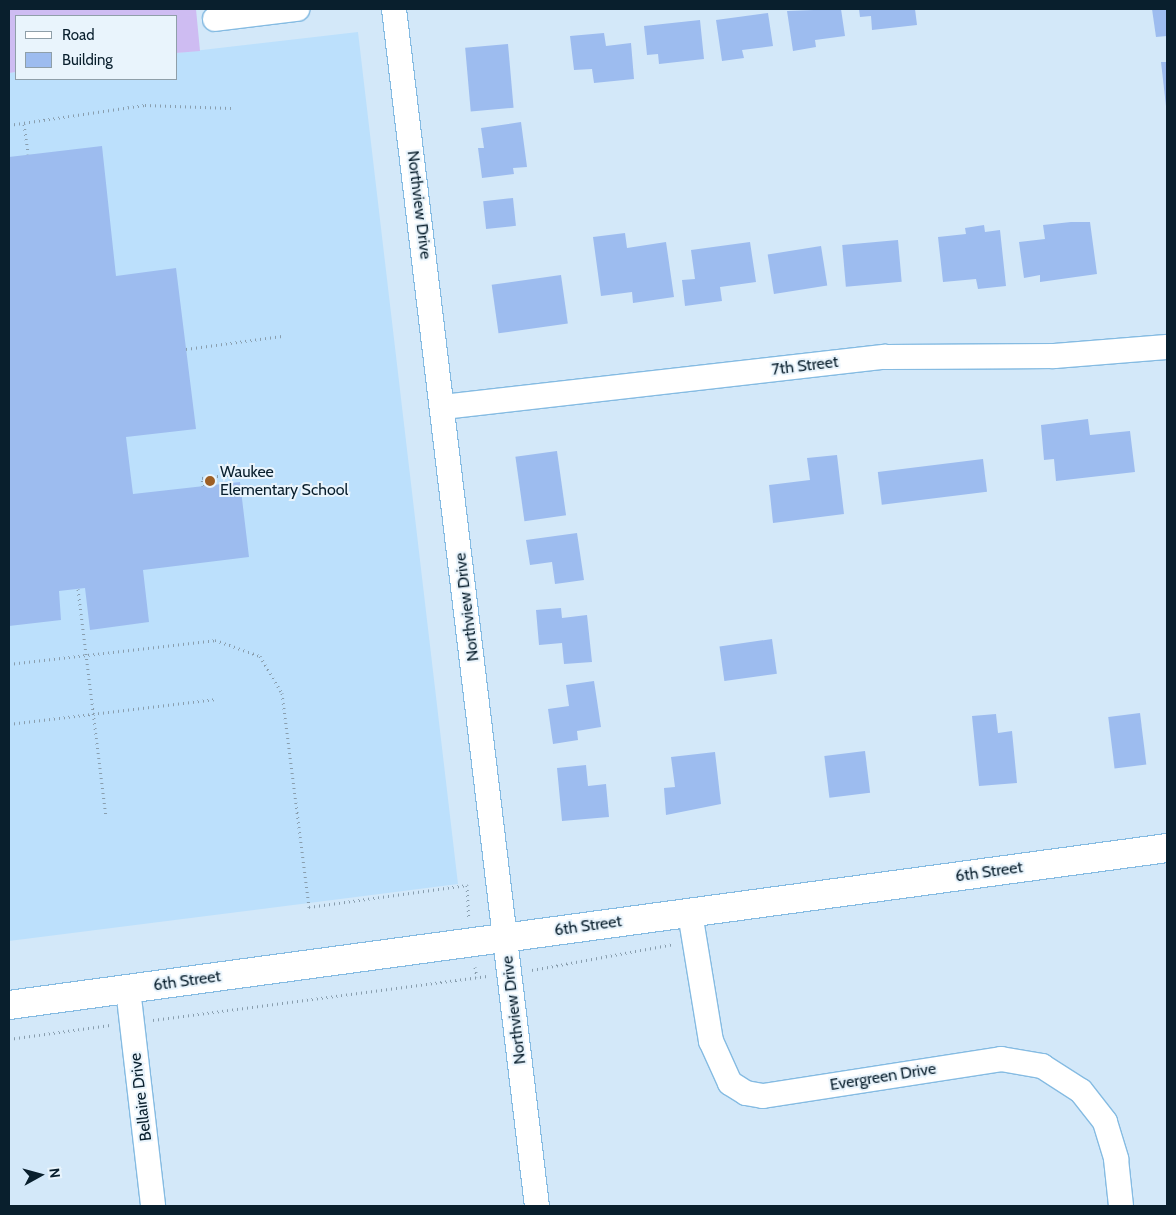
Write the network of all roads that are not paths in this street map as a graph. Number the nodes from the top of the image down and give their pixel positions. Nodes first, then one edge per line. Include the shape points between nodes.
1 (297, 9) edge
2 (394, 9) edge
3 (215, 19) dead end
4 (1167, 348) edge
5 (443, 407) junction
6 (1167, 848) edge
7 (690, 913) junction
8 (505, 938) junction
9 (128, 989) junction
10 (9, 1005) edge
11 (154, 1206) edge
12 (538, 1206) edge
13 (1121, 1206) edge

1 - 3 street
2 - 5 street, Northview Drive
4 - 5 street, 7th Street via 1054,356 885,357
5 - 8 street, Northview Drive
6 - 7 main road, 6th Street
7 - 8 main road, 6th Street
7 - 13 street, Evergreen Drive via 711,1041 730,1083 764,1096 1001,1059 1042,1066 1082,1091 1105,1122 1116,1159
8 - 9 main road, 6th Street
8 - 12 street, Northview Drive
9 - 10 main road, 6th Street
9 - 11 street, Bellaire Drive

